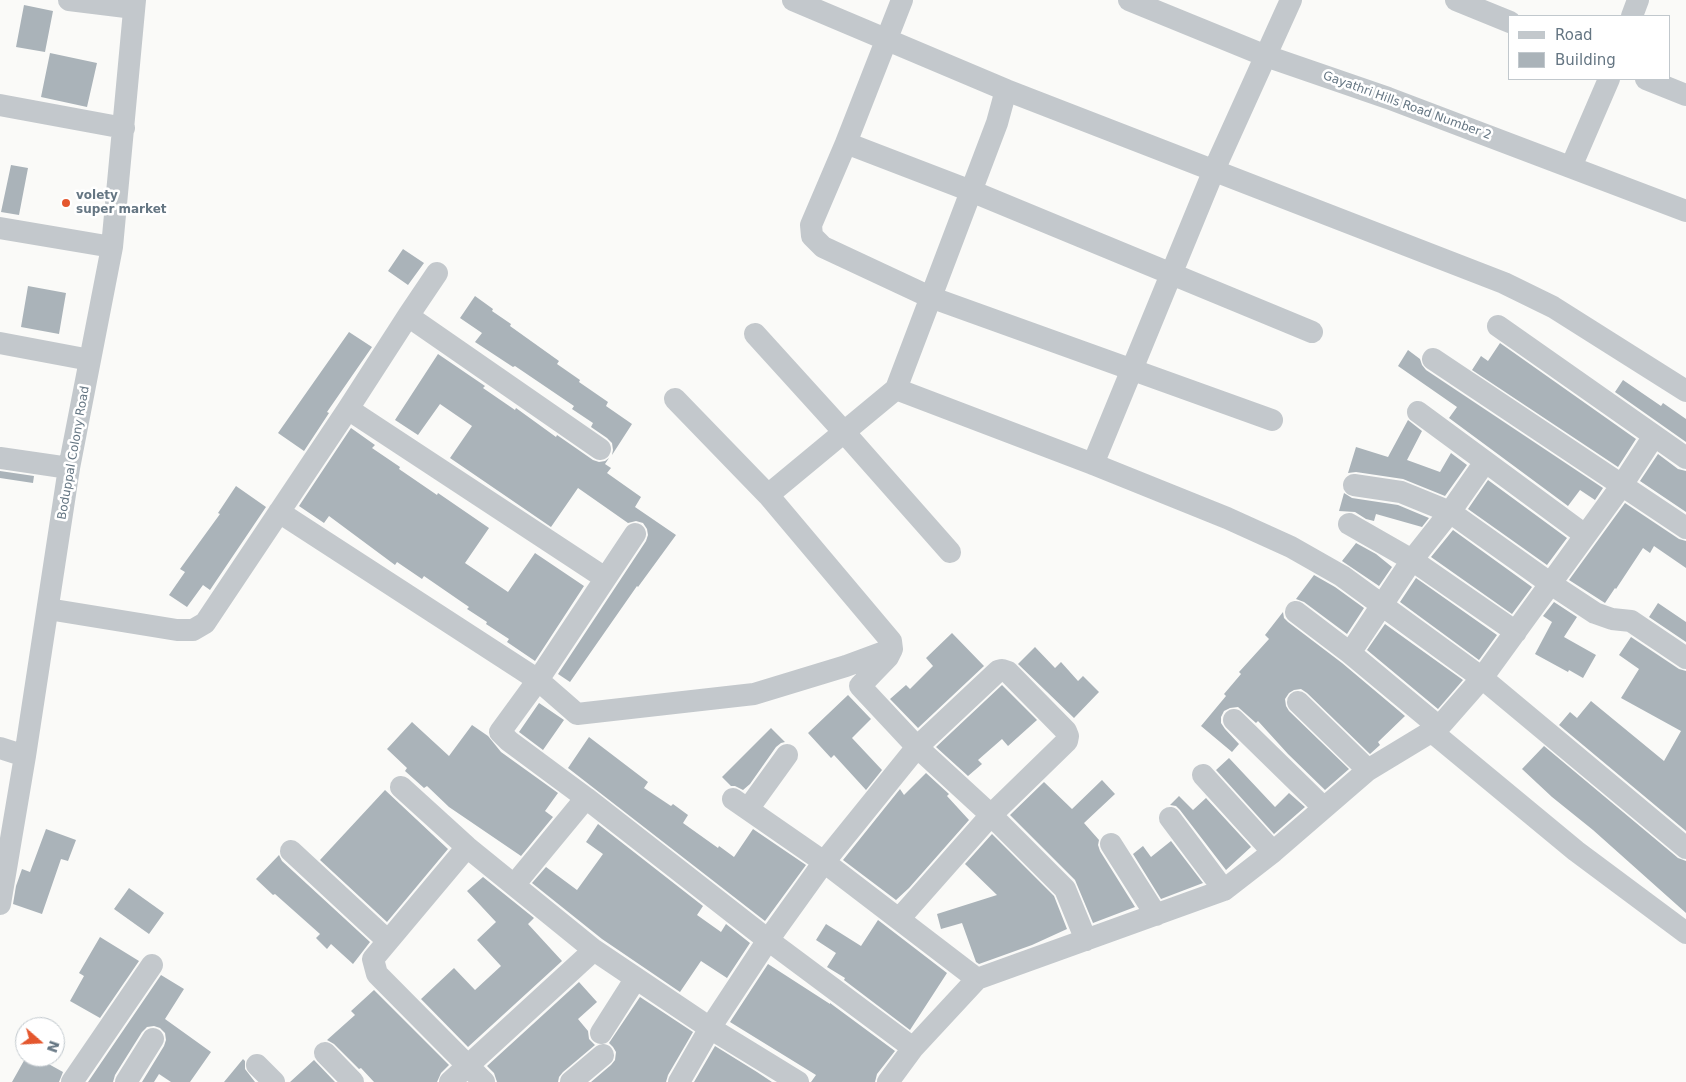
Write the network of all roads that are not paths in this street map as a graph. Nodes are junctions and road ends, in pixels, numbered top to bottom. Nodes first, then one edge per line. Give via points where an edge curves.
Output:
1 (69, 0) edge
2 (794, 0) edge
3 (902, 0) edge
4 (1129, 0) edge
5 (1290, 0) edge
6 (1456, 0) edge
7 (1638, 0) edge
8 (134, 4) edge
9 (1632, 15) edge
10 (1508, 21) edge
11 (886, 39) junction
12 (1266, 56) junction
13 (1609, 80) edge
14 (1648, 80) edge
15 (1006, 90) junction
16 (1686, 95) edge
17 (0, 106) edge
18 (124, 128) junction
19 (846, 144) junction
20 (1571, 167) junction
21 (1214, 170) junction
22 (971, 190) junction
23 (1686, 211) edge
24 (0, 228) edge
25 (112, 247) junction
26 (437, 273) dead end
27 (1170, 273) junction
28 (930, 297) junction
29 (408, 316) junction
30 (1498, 326) dead end
31 (1312, 332) dead end
32 (755, 334) dead end
33 (0, 343) edge
34 (1433, 359) dead end
35 (90, 360) junction
36 (1131, 369) junction
37 (896, 388) junction
38 (1686, 391) edge
39 (675, 399) dead end
40 (348, 409) junction
41 (1418, 412) dead end
42 (1272, 420) dead end
43 (844, 432) junction
44 (1654, 436) junction
45 (600, 449) dead end
46 (0, 458) edge
47 (1686, 458) edge
48 (1484, 462) junction
49 (1093, 464) junction
50 (69, 468) junction
51 (1354, 484) dead end
52 (1622, 485) junction
53 (768, 495) junction
54 (279, 512) junction
55 (1450, 512) junction
56 (1349, 524) dead end
57 (1686, 528) edge
58 (635, 534) dead end
59 (1585, 535) junction
60 (950, 552) dead end
61 (1412, 560) junction
62 (605, 578) junction
63 (1550, 584) junction
64 (1382, 606) junction
65 (48, 609) junction
66 (1296, 612) dead end
67 (1516, 632) junction
68 (892, 649) junction
69 (1350, 653) junction
70 (1686, 658) edge
71 (1482, 678) junction
72 (538, 680) junction
73 (1298, 702) dead end
74 (1234, 720) dead end
75 (1435, 729) junction
76 (917, 747) junction
77 (0, 748) edge
78 (25, 756) junction
79 (787, 756) dead end
80 (1368, 770) junction
81 (1203, 775) dead end
82 (402, 787) dead end
83 (586, 798) junction
84 (1323, 807) junction
85 (991, 815) junction
86 (1170, 818) dead end
87 (1111, 844) dead end
88 (467, 847) junction
89 (1686, 848) edge
90 (290, 851) dead end
91 (1273, 852) junction
92 (824, 862) junction
93 (3, 871) edge
94 (514, 885) junction
95 (1224, 890) junction
96 (0, 904) edge
97 (1156, 914) junction
98 (898, 919) junction
99 (1686, 933) edge
100 (388, 940) junction
101 (768, 940) junction
102 (1086, 940) junction
103 (594, 950) junction
104 (152, 964) dead end
105 (636, 978) junction
106 (976, 979) junction
107 (710, 1028) junction
108 (153, 1039) dead end
109 (913, 1048) junction
110 (325, 1053) dead end
111 (257, 1065) dead end
112 (469, 1065) junction
113 (72, 1082) edge
114 (126, 1082) edge
115 (274, 1082) edge
116 (353, 1082) edge
117 (450, 1082) edge
118 (484, 1082) edge
119 (571, 1082) edge
120 (679, 1082) edge
121 (798, 1082) edge
122 (888, 1082) edge

1 - 8 street
2 - 11 street
3 - 11 street
4 - 12 street, Gayathri Hills Road Number 2
5 - 12 street
6 - 10 street
7 - 9 street
8 - 18 street, Boduppal Colony Road
11 - 15 street
11 - 19 street
12 - 20 street, Gayathri Hills Road Number 2
12 - 21 street
13 - 20 street
14 - 16 street
15 - 21 street
15 - 22 street
17 - 18 street
18 - 25 street, Boduppal Colony Road
19 - 22 street
19 - 28 street via 811,225 812,236 823,247
20 - 23 street, Gayathri Hills Road Number 2
21 - 27 street
21 - 38 street via 1504,283 1553,308
22 - 27 street
22 - 28 street
24 - 25 street
25 - 35 street, Boduppal Colony Road
26 - 29 street
27 - 31 street
27 - 36 street
28 - 36 street
28 - 37 street
29 - 40 street
29 - 45 street
30 - 44 street
32 - 43 street
33 - 35 street
34 - 52 street
35 - 50 street, Boduppal Colony Road
36 - 42 street
36 - 49 street
37 - 43 street
37 - 49 street
39 - 53 street
40 - 54 street
40 - 62 street
41 - 48 street
43 - 53 street
43 - 60 street
44 - 47 street
44 - 52 street
46 - 50 street
48 - 55 street
48 - 59 street
49 - 64 street via 1291,547 1342,576
50 - 65 street, Boduppal Colony Road
51 - 55 street via 1402,492
52 - 57 street
52 - 59 street
53 - 68 street via 891,641
54 - 65 street via 215,610 205,623 193,630
54 - 72 street
55 - 61 street
55 - 63 street
56 - 61 street
58 - 62 street
59 - 63 street
61 - 64 street
61 - 67 street
62 - 72 street
63 - 67 street
63 - 70 street via 1595,614 1631,622
64 - 69 street
64 - 71 street
65 - 78 street, Boduppal Colony Road
66 - 69 street
67 - 71 street
68 - 72 street via 754,694 576,714
68 - 76 street via 860,686
69 - 75 street
71 - 75 street
71 - 89 street
72 - 83 street via 500,732
73 - 80 street
74 - 84 street
75 - 80 street
75 - 99 street via 1576,852
76 - 85 street
76 - 85 street via 998,671 1008,672 1068,736
76 - 92 street
77 - 78 street
78 - 93 street, Boduppal Colony Road
79 - 92 street via 741,804
80 - 84 street
81 - 91 street
82 - 88 street
83 - 94 street
83 - 101 street
84 - 91 street
85 - 98 street
85 - 102 street via 1065,889
86 - 95 street
87 - 97 street
88 - 94 street
88 - 100 street
90 - 100 street
91 - 95 street
92 - 98 street
92 - 101 street
93 - 96 street, Boduppal Colony Road
94 - 103 street
95 - 97 street
97 - 102 street
98 - 106 street
100 - 112 street via 373,959 377,974
101 - 107 street
101 - 109 street
102 - 106 street
103 - 105 street
103 - 112 street
104 - 113 street
105 - 107 street
105 - 119 street via 602,1044
106 - 109 street
107 - 120 street
107 - 121 street
108 - 114 street
109 - 122 street
110 - 116 street
111 - 115 street
112 - 117 street
112 - 118 street

